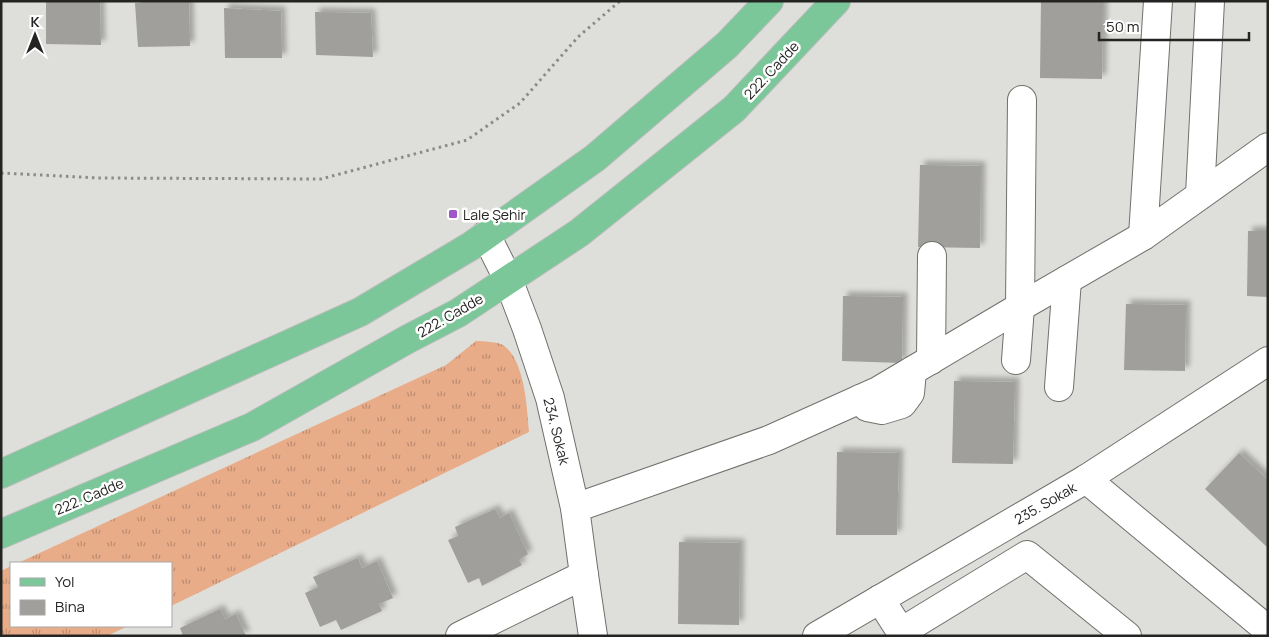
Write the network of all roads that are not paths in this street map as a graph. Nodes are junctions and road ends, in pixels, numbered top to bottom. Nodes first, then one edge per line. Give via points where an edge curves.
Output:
1 (770, 1) edge
2 (836, 1) edge
3 (1158, 1) edge
4 (1210, 1) edge
5 (1022, 100) dead end
6 (1266, 150) edge
7 (1200, 195) junction
8 (486, 235) junction
9 (1143, 236) junction
10 (932, 256) dead end
11 (508, 279) junction
12 (1067, 280) junction
13 (1020, 307) junction
14 (1016, 360) dead end
15 (1268, 361) edge
16 (921, 366) junction
17 (1059, 387) dead end
18 (1, 474) edge
19 (1086, 479) junction
20 (575, 508) junction
21 (1, 534) edge
22 (584, 575) junction
23 (880, 599) junction
24 (1268, 630) edge
25 (898, 634) edge
26 (460, 636) edge
27 (593, 636) edge
28 (818, 636) edge
29 (1127, 636) edge

1 - 8 main road via 727,44 595,158
2 - 11 main road, 222. Cadde via 734,109 578,233
3 - 9 street
4 - 7 street
5 - 13 street
6 - 7 street
7 - 9 street
8 - 11 street, 234. Sokak
8 - 18 main road via 360,312
9 - 12 street
10 - 16 street
11 - 20 street, 234. Sokak via 550,398
11 - 21 main road, 222. Cadde via 458,313 252,427
12 - 13 street
12 - 17 street
13 - 14 street
13 - 16 street
15 - 19 street, 235. Sokak
16 - 20 street via 878,391 769,440
19 - 23 street, 235. Sokak
19 - 24 street
20 - 22 street, 234. Sokak
22 - 26 street
22 - 27 street, 234. Sokak
23 - 25 street
23 - 28 street, 235. Sokak
25 - 29 street via 1028,555

